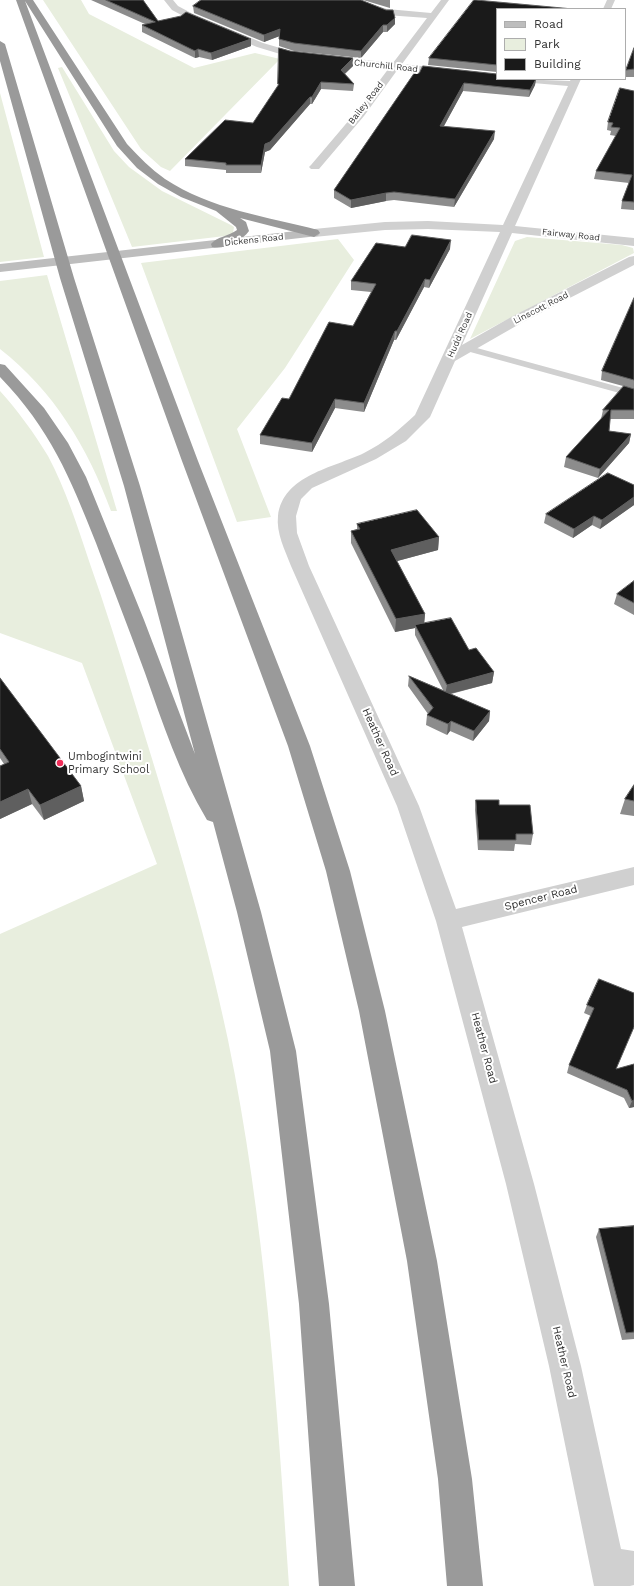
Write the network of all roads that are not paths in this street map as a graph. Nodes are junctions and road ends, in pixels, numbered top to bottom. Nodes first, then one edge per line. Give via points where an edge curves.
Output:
1 (20, 0) edge
2 (29, 0) edge
3 (168, 0) edge
4 (349, 0) edge
5 (445, 0) edge
6 (433, 16) junction
7 (0, 44) edge
8 (394, 67) junction
9 (496, 77) edge
10 (539, 80) edge
11 (575, 82) edge
12 (315, 167) dead end
13 (214, 206) junction
14 (508, 228) junction
15 (314, 233) junction
16 (634, 242) edge
17 (217, 244) junction
18 (634, 260) edge
19 (0, 268) edge
20 (466, 348) junction
21 (449, 358) junction
22 (0, 368) edge
23 (634, 394) edge
24 (288, 533) joint
25 (227, 834) junction
26 (634, 876) edge
27 (448, 921) junction
28 (618, 1573) edge
29 (337, 1586) edge
30 (465, 1586) edge

1 - 30 highway via 190,461 299,746 338,871 372,1011 422,1261 455,1479
2 - 13 highway via 131,156 148,172 172,188
3 - 8 street, Churchill Road via 175,8 190,16 275,50 314,58
4 - 6 street via 386,12
5 - 6 street, Bailey Road
6 - 8 street, Bailey Road
7 - 25 highway via 67,278 132,486
8 - 9 street, Churchill Road
8 - 12 street, Bailey Road via 360,114
10 - 11 street
11 - 14 street, Hudd Road
13 - 15 highway
13 - 17 highway via 242,225 243,231 235,238
14 - 15 street, Dickens Road via 402,225
14 - 16 street, Fairway Road
14 - 21 street, Hudd Road
15 - 17 street, Dickens Road
17 - 19 street, Dickens Road
18 - 20 street, Linscott Road
20 - 21 street, Linscott Road
20 - 23 lane
21 - 24 street, Hudd Road via 422,417 400,438 370,456 306,484 293,497 287,516
22 - 25 highway via 36,408 72,465 130,606 184,754 200,791
24 - 27 street, Heather Road via 300,566 318,601 402,792
25 - 29 highway via 283,1051 314,1304
26 - 27 street, Spencer Road
27 - 28 street, Heather Road via 524,1199

